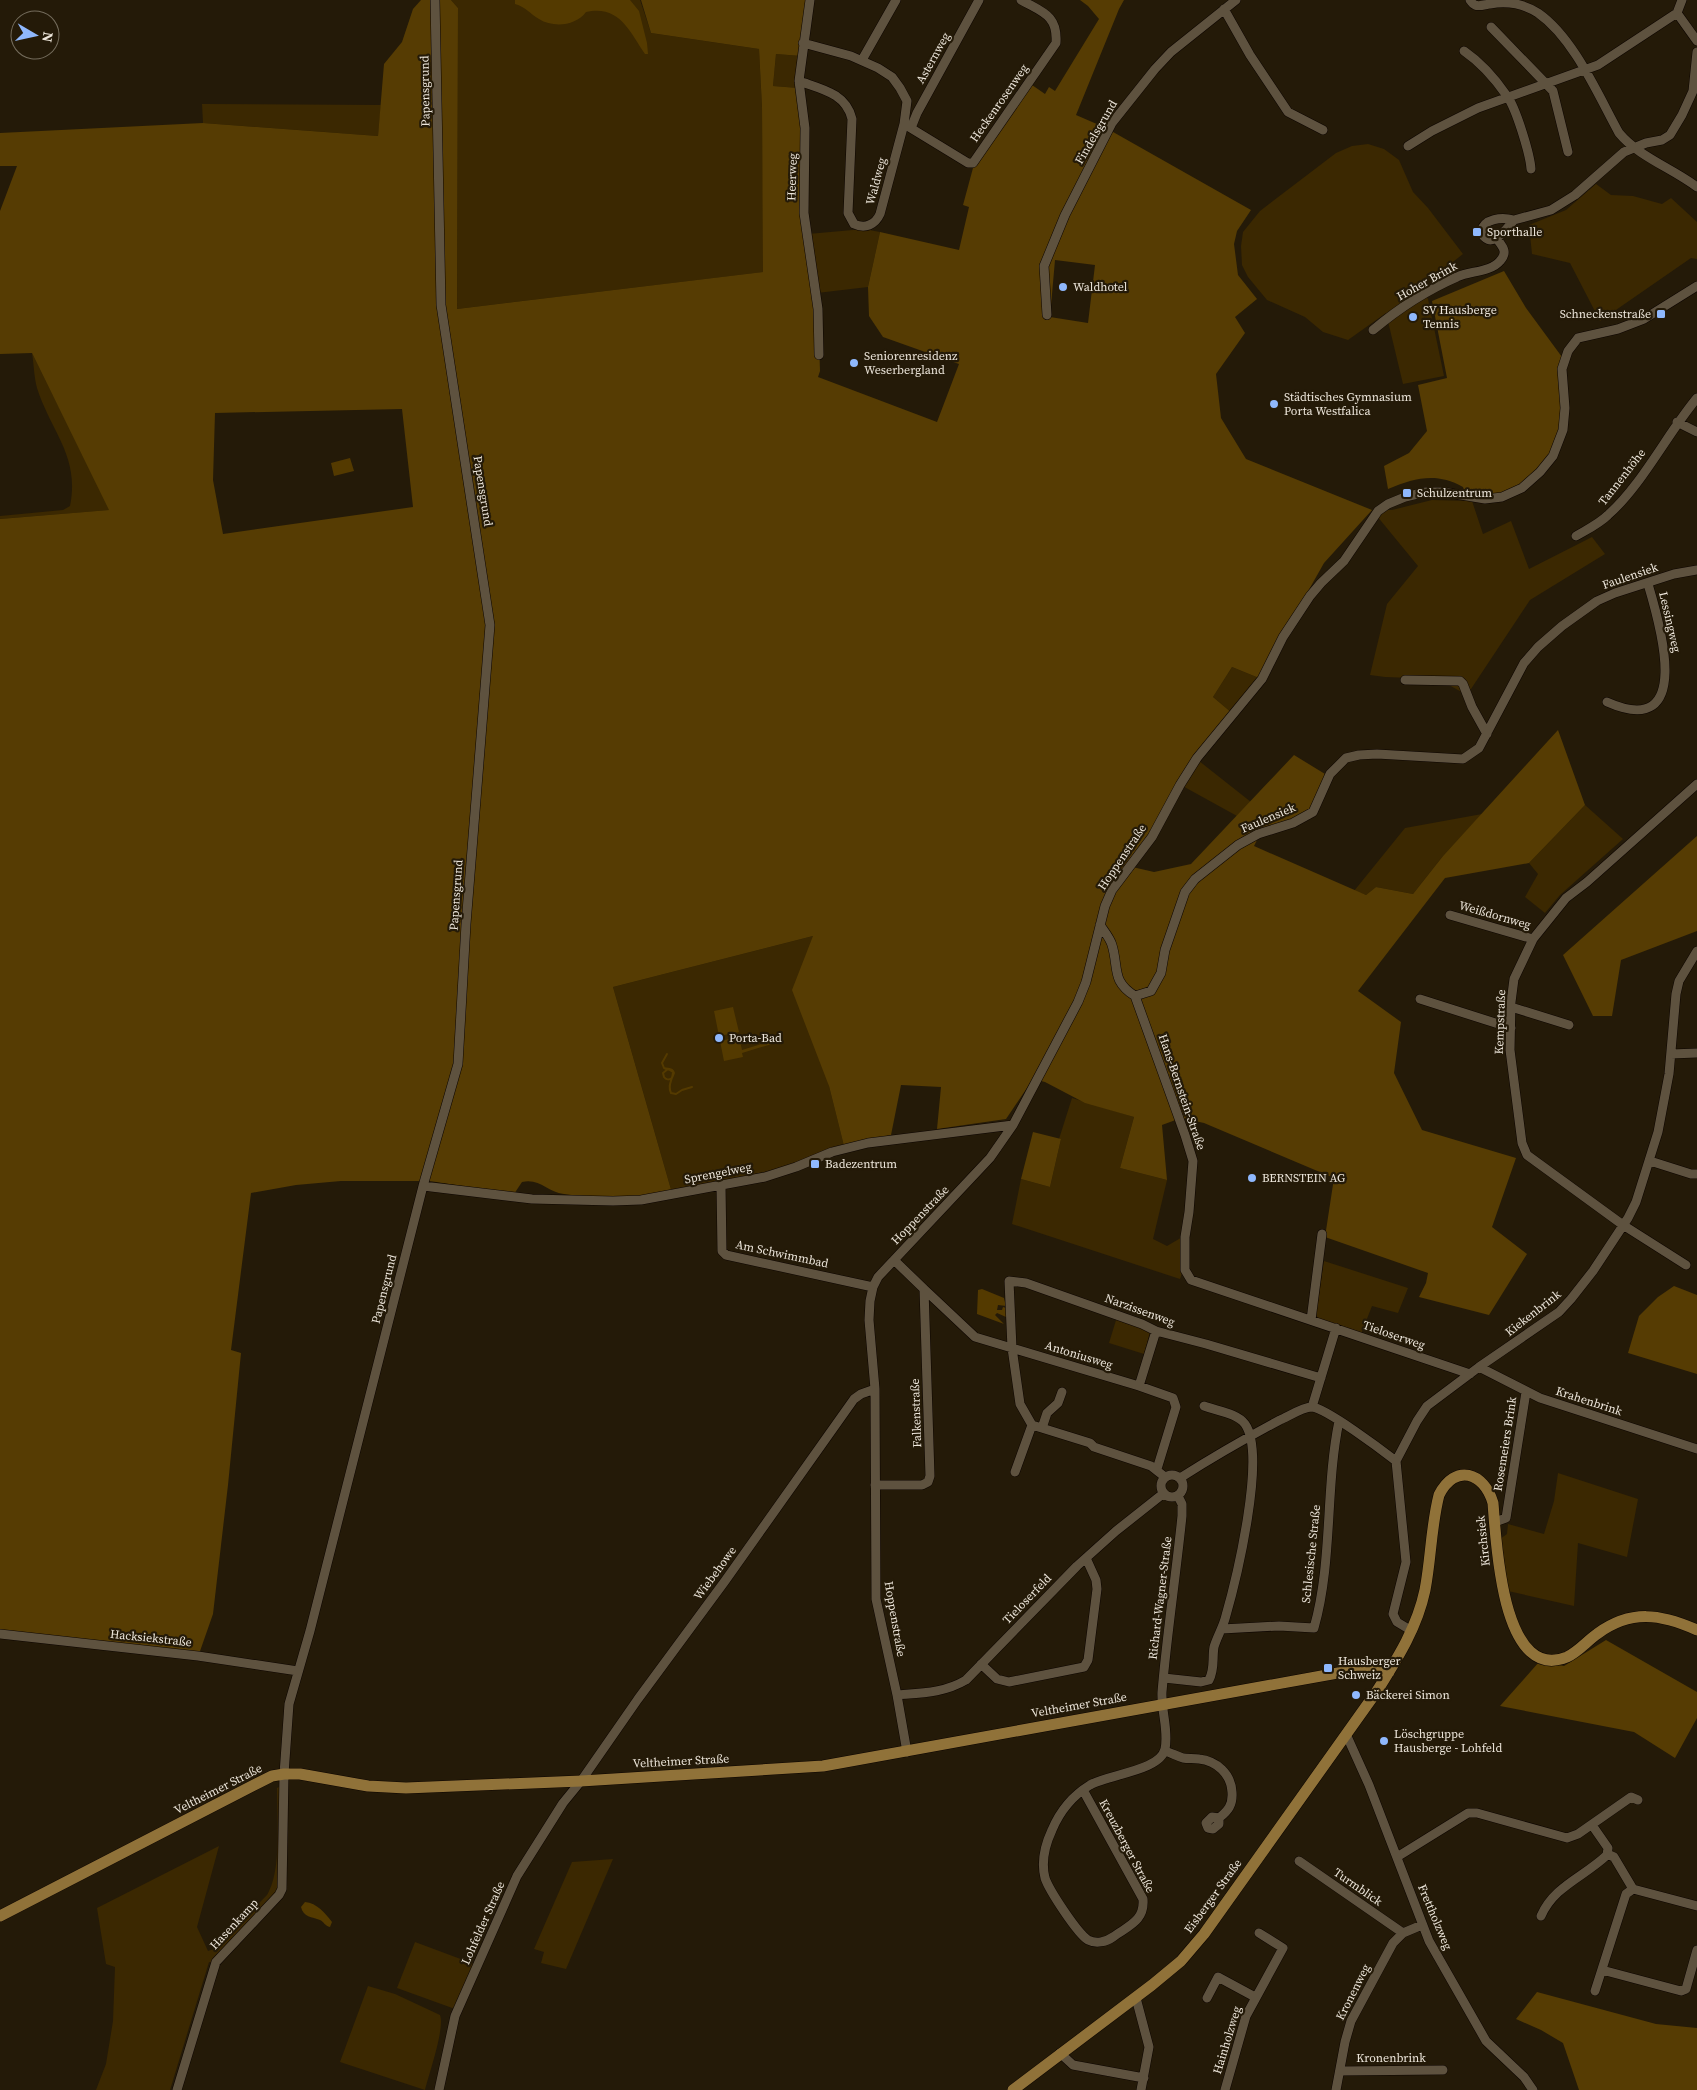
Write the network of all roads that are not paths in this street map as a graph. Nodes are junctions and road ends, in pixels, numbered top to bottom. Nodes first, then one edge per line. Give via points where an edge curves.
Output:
1 (436, 0) edge
2 (810, 0) edge
3 (896, 0) edge
4 (979, 0) edge
5 (1021, 0) edge
6 (1236, 0) edge
7 (1470, 0) edge
8 (1682, 0) edge
9 (1224, 9) junction
10 (1677, 13) junction
11 (1491, 27) dead end
12 (1697, 41) edge
13 (803, 43) junction
14 (1464, 51) dead end
15 (1697, 52) edge
16 (862, 60) junction
17 (1584, 71) junction
18 (799, 81) junction
19 (1547, 84) junction
20 (1508, 97) junction
21 (907, 101) junction
22 (920, 108) junction
23 (908, 126) junction
24 (1322, 130) dead end
25 (1408, 146) dead end
26 (1635, 148) junction
27 (1568, 152) dead end
28 (1530, 169) dead end
29 (1697, 188) edge
30 (1514, 220) junction
31 (1497, 238) junction
32 (1697, 286) edge
33 (1047, 315) dead end
34 (1373, 330) dead end
35 (819, 355) dead end
36 (1697, 398) edge
37 (1677, 422) junction
38 (1697, 432) edge
39 (1576, 536) dead end
40 (1697, 570) edge
41 (1648, 584) junction
42 (1405, 680) dead end
43 (1607, 702) dead end
44 (1487, 734) junction
45 (1697, 784) edge
46 (1450, 915) dead end
47 (1100, 924) junction
48 (1533, 939) junction
49 (1697, 951) edge
50 (1135, 996) junction
51 (1420, 999) dead end
52 (1512, 1007) junction
53 (1569, 1025) dead end
54 (1511, 1028) junction
55 (1697, 1053) edge
56 (1671, 1054) junction
57 (1013, 1125) junction
58 (1650, 1161) junction
59 (1697, 1174) edge
60 (423, 1186) junction
61 (721, 1186) junction
62 (1623, 1225) junction
63 (1322, 1234) dead end
64 (894, 1260) junction
65 (1686, 1265) dead end
66 (1190, 1280) joint
67 (873, 1287) junction
68 (924, 1289) junction
69 (1311, 1320) junction
70 (1336, 1328) junction
71 (1156, 1332) junction
72 (1012, 1348) junction
73 (1478, 1367) junction
74 (1470, 1374) junction
75 (1321, 1378) junction
76 (1139, 1386) junction
77 (875, 1389) junction
78 (1062, 1392) dead end
79 (1526, 1392) junction
80 (1204, 1406) dead end
81 (1312, 1407) junction
82 (1339, 1421) junction
83 (1032, 1425) junction
84 (1042, 1428) junction
85 (1251, 1436) junction
86 (1697, 1449) edge
87 (1396, 1461) junction
88 (1157, 1469) junction
89 (1016, 1472) dead end
90 (1165, 1477) junction
91 (1180, 1478) junction
92 (875, 1485) junction
93 (1164, 1493) junction
94 (1178, 1496) junction
95 (1495, 1522) junction
96 (1086, 1558) junction
97 (1222, 1629) junction
98 (1697, 1630) edge
99 (1412, 1631) junction
100 (0, 1634) edge
101 (981, 1664) junction
102 (298, 1671) junction
103 (1389, 1672) junction
104 (1164, 1678) junction
105 (897, 1695) junction
106 (1162, 1705) junction
107 (1346, 1734) junction
108 (1165, 1751) junction
109 (906, 1752) junction
110 (284, 1774) junction
111 (581, 1781) junction
112 (1083, 1790) junction
113 (1638, 1800) dead end
114 (1219, 1818) dead end
115 (1592, 1825) junction
116 (1607, 1854) junction
117 (1397, 1857) junction
118 (1299, 1861) dead end
119 (1632, 1888) junction
120 (1697, 1906) edge
121 (0, 1916) edge
122 (1541, 1916) dead end
123 (1422, 1924) junction
124 (1259, 1933) dead end
125 (1403, 1933) junction
126 (1697, 1950) edge
127 (1602, 1970) junction
128 (1595, 1991) dead end
129 (1255, 1997) junction
130 (1136, 1998) junction
131 (1207, 1998) dead end
132 (1060, 2054) junction
133 (1443, 2070) dead end
134 (1340, 2071) junction
135 (1144, 2078) junction
136 (177, 2090) edge
137 (439, 2090) edge
138 (1013, 2090) edge
139 (1141, 2090) edge
140 (1225, 2090) edge
141 (1336, 2090) edge
142 (1533, 2090) edge

1 - 60 street, Papensgrund via 441,305 490,625 467,906 458,1064
2 - 13 street, Heerweg
3 - 16 street
4 - 22 street, Asternweg
5 - 23 street, Heckenrosenweg via 1043,11 1054,22 1056,43 972,163
6 - 9 street, Findelsgrund
7 - 17 street via 1475,5 1503,3 1530,8 1555,27
8 - 10 street
9 - 24 street via 1288,112
9 - 33 street, Findelsgrund via 1165,58 1112,123 1065,214 1044,266
10 - 12 street
10 - 17 street
11 - 19 street
13 - 16 street
13 - 18 street, Heerweg
14 - 20 street
15 - 26 street via 1693,91 1670,135
16 - 21 street via 892,77
17 - 19 street
17 - 26 street via 1619,132
18 - 23 street, Waldweg via 836,95 850,112 848,213 850,220 859,226 870,226 878,220
18 - 35 street, Heerweg via 805,128 804,213 818,309
19 - 20 street
19 - 27 street via 1553,91
20 - 25 street via 1454,119
20 - 28 street via 1530,158
21 - 22 street
21 - 23 street, Waldweg
22 - 23 street, Asternweg
26 - 29 street
26 - 30 street via 1624,152 1575,195 1551,210
30 - 31 street
30 - 31 street via 1498,219 1484,224 1483,236 1492,240
31 - 34 street, Hoher Brink via 1505,248 1500,261 1493,267 1456,277 1392,314
32 - 47 street, Hoppenstraße via 1644,319 1578,338 1568,351 1562,369 1563,430 1553,456 1522,488 1485,499 1426,492 1405,497 1378,511 1344,562 1306,602 1283,637 1262,679 1197,758 1152,837 1112,890
36 - 37 street, Tannenhöhe
37 - 38 street
37 - 39 street, Tannenhöhe via 1624,498 1607,516
40 - 41 street, Faulensiek
41 - 43 street, Lessingweg via 1664,644 1666,677 1662,691 1649,707 1622,708
41 - 44 street, Faulensiek via 1597,601 1538,647 1524,663
42 - 44 street via 1460,681
44 - 50 street, Faulensiek via 1479,748 1463,759 1377,754 1346,758 1330,774 1313,812 1238,845 1195,879 1185,892 1161,973 1151,991
45 - 48 street, Kempstraße via 1566,898
46 - 48 street, Weißdornweg
47 - 50 street, Hans-Bernstein-Straße via 1112,943 1117,976 1124,990
47 - 57 street, Hoppenstraße via 1078,1002
48 - 52 street, Kempstraße via 1514,979
49 - 56 street, Kiekenbrink via 1679,981
50 - 66 street, Hans-Bernstein-Straße via 1193,1161 1184,1270
51 - 54 street
52 - 53 street
52 - 54 street, Kempstraße
54 - 62 street, Kempstraße via 1510,1050 1522,1143 1527,1155
55 - 56 street
56 - 58 street, Kiekenbrink
57 - 61 street, Sprengelweg via 849,1147 783,1172
57 - 64 street, Hoppenstraße via 978,1173
58 - 59 street
58 - 62 street, Kiekenbrink via 1636,1202
60 - 61 street, Sprengelweg via 532,1199 613,1201 642,1200
60 - 102 street, Papensgrund
61 - 67 street, Am Schwimmbad via 722,1251 726,1255
62 - 65 street, Kempstraße
62 - 73 street, Kiekenbrink via 1593,1271 1559,1312
63 - 69 street
64 - 67 street, Hoppenstraße
64 - 68 street
66 - 69 street, Tieloserweg
67 - 77 street, Hoppenstraße via 869,1320
68 - 72 street, Antoniusweg via 975,1337
68 - 92 street, Falkenstraße via 930,1476 922,1485
69 - 70 street, Tieloserweg
70 - 74 street, Tieloserweg
70 - 75 street
71 - 72 street, Narzissenweg via 1132,1320 1026,1283 1009,1281
71 - 75 street, Narzissenweg
71 - 76 street
72 - 76 street, Antoniusweg
72 - 83 street via 1020,1404
73 - 74 street, Kiekenbrink
73 - 79 street, Krahenbrink
74 - 87 street, Kiekenbrink via 1427,1406
75 - 81 street
76 - 88 street, Antoniusweg via 1175,1401
77 - 92 street, Hoppenstraße
77 - 111 street, Wiebehowe via 854,1399
78 - 84 street via 1058,1403 1047,1413
79 - 86 street, Krahenbrink
79 - 95 street, Rosemeiers Brink via 1506,1518
80 - 85 street via 1238,1417
81 - 82 street
81 - 85 street
82 - 87 street
82 - 97 street, Schlesische Straße via 1333,1455 1324,1574 1314,1628
83 - 84 street
83 - 89 street
84 - 88 street
85 - 91 street
85 - 97 street via 1248,1514
87 - 99 street via 1406,1562 1393,1614 1397,1622
88 - 90 street
90 - 91 street via 1173,1475
90 - 93 street via 1161,1487
91 - 94 street via 1183,1486
92 - 105 street, Hoppenstraße via 876,1599
93 - 94 street via 1170,1497
93 - 96 street, Tieloserfeld
94 - 104 street, Richard-Wagner-Straße via 1182,1516
95 - 98 main road, Kirchsiek via 1498,1562 1510,1619 1526,1646 1538,1656 1565,1658 1606,1628 1630,1618 1661,1618
95 - 99 main road, Kirchsiek via 1490,1494 1480,1480 1462,1475 1447,1483 1436,1505 1424,1592
96 - 101 street, Tieloserfeld
96 - 101 street via 1097,1589 1088,1660 1084,1667 1009,1682 997,1679
97 - 104 street via 1214,1650 1210,1680
99 - 103 main road, Kirchsiek
100 - 102 street, Hacksiekstraße via 198,1656
101 - 105 street, Tieloserfeld via 954,1687
102 - 110 street, Papensgrund via 289,1704
103 - 106 main road, Veltheimer Straße via 1374,1667 1360,1669
103 - 107 main road, Eisberger Straße
104 - 106 street, Richard-Wagner-Straße
105 - 109 street, Hoppenstraße
106 - 108 street
106 - 109 main road, Veltheimer Straße
107 - 117 street, Frettholzweg
107 - 130 main road, Eisberger Straße via 1204,1934 1181,1961
108 - 112 street, Kreuzberger Straße via 1154,1763 1112,1776
108 - 114 street via 1186,1759 1207,1760 1227,1775 1233,1796 1229,1810
109 - 111 main road, Veltheimer Straße via 823,1766
110 - 111 main road, Veltheimer Straße via 406,1788
110 - 121 main road, Veltheimer Straße via 272,1776
110 - 136 street, Hasenkamp via 282,1889 216,1962
111 - 137 street, Lohfelder Straße via 563,1803 517,1876 456,2016
112 - 112 street, Kreuzberger Straße via 1071,1799 1058,1818 1046,1848 1045,1878 1081,1934 1088,1940 1100,1942 1137,1920 1144,1908 1143,1899
113 - 115 street via 1631,1797
115 - 116 street via 1606,1844
115 - 117 street via 1567,1838 1468,1813
116 - 119 street via 1614,1857
116 - 122 street via 1558,1891
117 - 123 street, Frettholzweg
118 - 125 street, Turmblick
119 - 120 street
119 - 127 street via 1626,1894
123 - 125 street, Kronenweg
123 - 142 street, Frettholzweg via 1486,2041 1524,2077
124 - 129 street, Hainholzweg via 1283,1948
125 - 134 street, Kronenweg via 1393,1943 1351,2021
126 - 127 street via 1686,1989 1681,1991
127 - 128 street
129 - 131 street, Hainholzweg via 1218,1977
129 - 140 street, Hainholzweg via 1246,2016
130 - 132 main road, Eisberger Straße
130 - 135 street via 1149,2047
132 - 135 street via 1073,2065
132 - 138 main road, Eisberger Straße
133 - 134 street, Kronenbrink
134 - 141 street, Kronenweg
135 - 139 street

